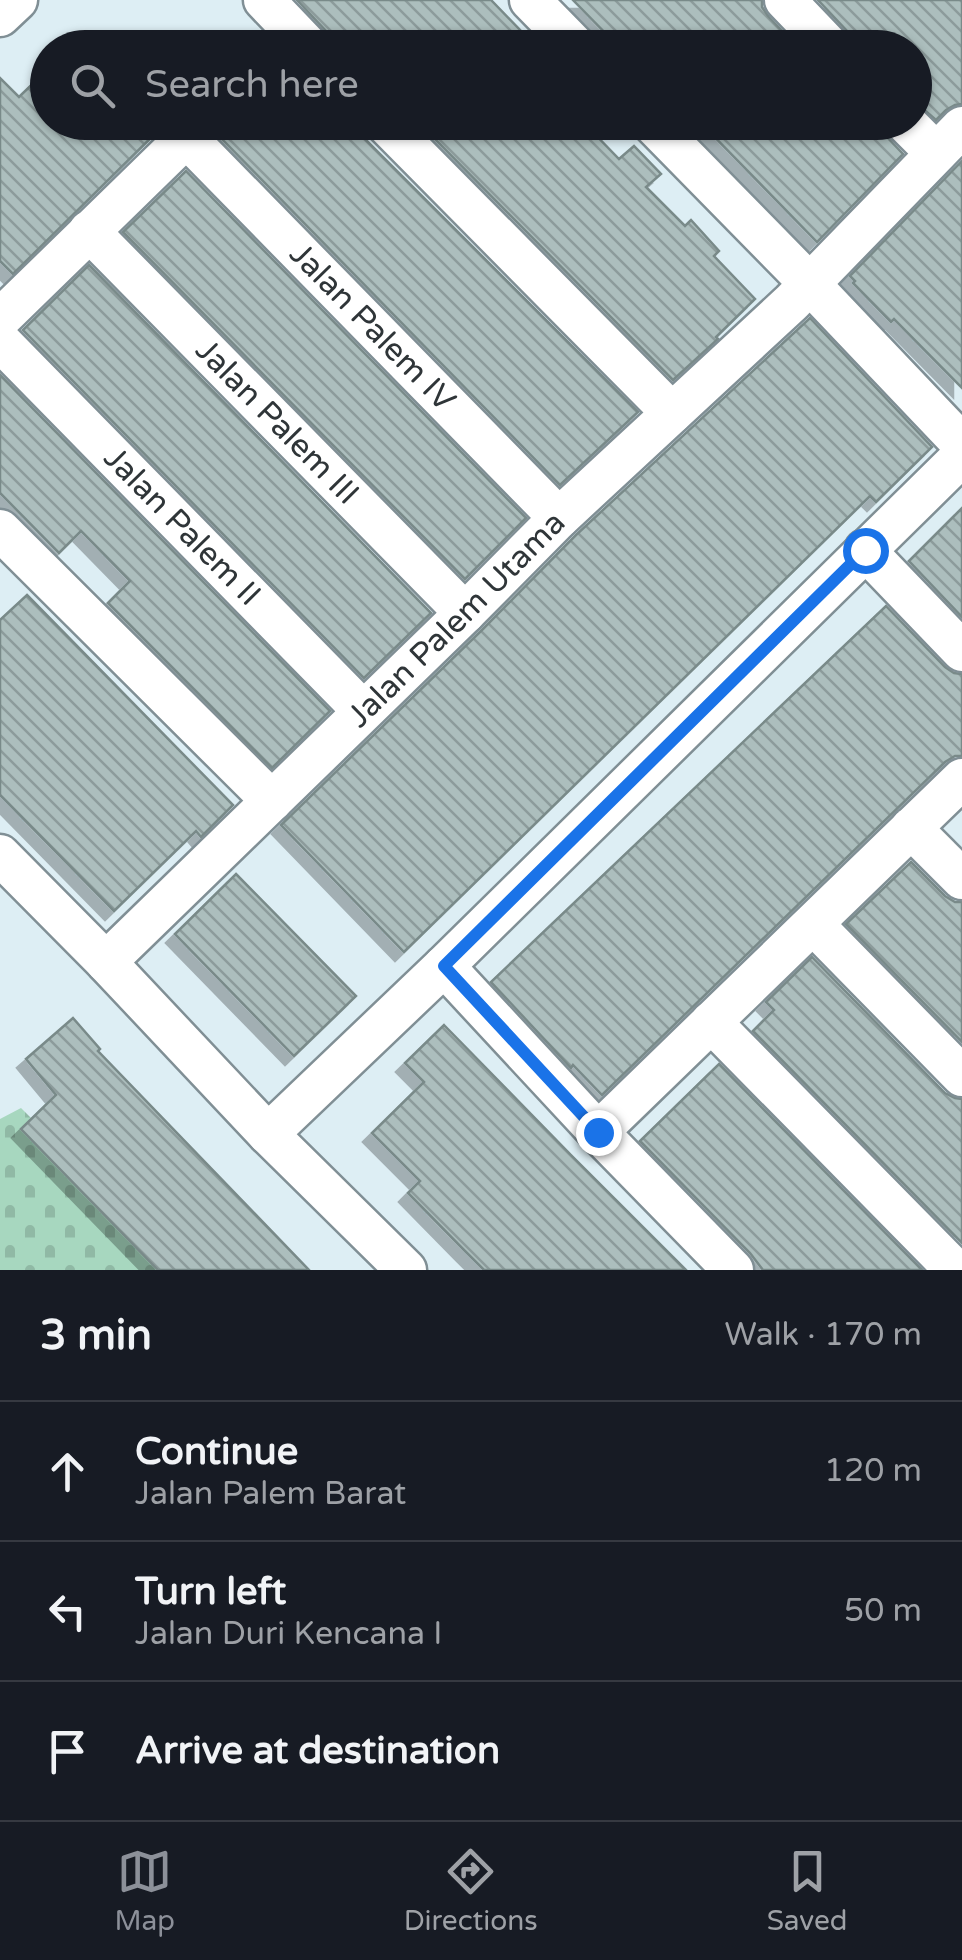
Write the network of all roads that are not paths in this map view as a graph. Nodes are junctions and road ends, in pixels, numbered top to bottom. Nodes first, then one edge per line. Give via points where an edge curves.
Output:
1 (16, 0) edge
2 (264, 0) edge
3 (530, 0) edge
4 (785, 0) edge
5 (0, 16) edge
6 (286, 30) edge
7 (559, 30) edge
8 (814, 30) edge
9 (184, 140) edge
10 (204, 140) edge
11 (402, 140) edge
12 (669, 140) edge
13 (949, 140) edge
14 (89, 230) junction
15 (809, 282) junction
16 (0, 319) edge
17 (0, 341) edge
18 (672, 413) junction
19 (962, 444) edge
20 (962, 456) edge
21 (559, 518) junction
22 (0, 530) edge
23 (865, 550) junction
24 (465, 614) junction
25 (962, 651) edge
26 (363, 712) junction
27 (962, 779) edge
28 (272, 802) junction
29 (912, 828) junction
30 (0, 856) edge
31 (962, 879) edge
32 (812, 924) junction
33 (106, 962) junction
34 (444, 966) junction
35 (712, 1022) junction
36 (962, 1076) edge
37 (598, 1132) junction
38 (268, 1134) junction
39 (406, 1270) edge
40 (732, 1270) edge
41 (956, 1270) edge

1 - 5 street
2 - 6 street
3 - 7 street
4 - 8 street
9 - 14 street
10 - 21 street, Jalan Palem IV
11 - 18 street
12 - 15 street
13 - 15 street, Jalan Palem Utama
14 - 16 street
14 - 24 street, Jalan Palem III
15 - 18 street, Jalan Palem Utama
15 - 19 street
17 - 26 street, Jalan Palem II
18 - 21 street, Jalan Palem Utama
20 - 23 street
21 - 24 street, Jalan Palem Utama
22 - 28 street
23 - 25 street
23 - 34 street
24 - 26 street, Jalan Palem Utama
26 - 28 street, Jalan Palem Utama
27 - 29 street
28 - 33 street, Jalan Palem Utama
29 - 31 street
29 - 32 street
30 - 33 street
32 - 35 street
32 - 36 street
33 - 38 street
34 - 37 street
34 - 38 street
35 - 37 street
35 - 41 street
37 - 40 street
38 - 39 street

